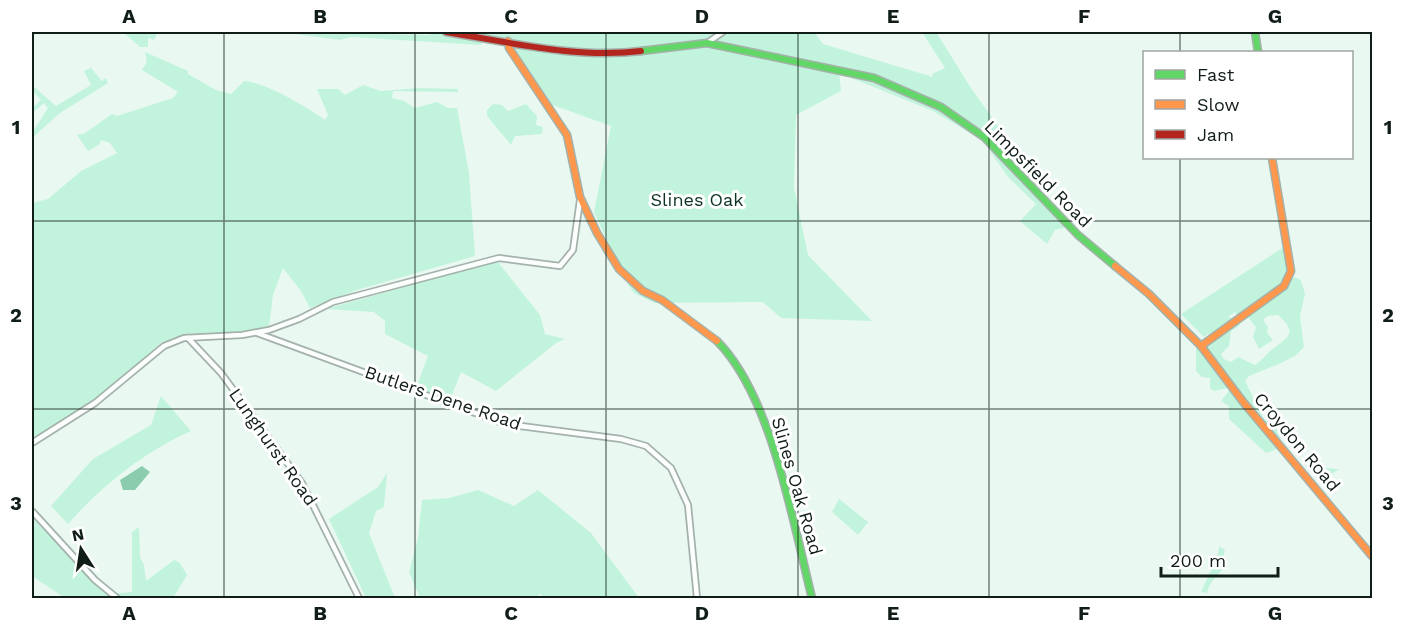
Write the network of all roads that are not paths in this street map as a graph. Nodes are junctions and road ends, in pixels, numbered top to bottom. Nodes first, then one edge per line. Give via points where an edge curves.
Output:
1 (446, 32) edge
2 (723, 32) edge
3 (1255, 32) edge
4 (508, 41) junction
5 (708, 43) junction
6 (1258, 51) edge
7 (1272, 159) edge
8 (582, 208) junction
9 (256, 332) junction
10 (188, 338) junction
11 (1201, 346) junction
12 (32, 443) edge
13 (32, 511) edge
14 (1372, 556) edge
15 (117, 598) edge
16 (359, 598) edge
17 (697, 598) edge
18 (812, 598) edge

1 - 4 main road
2 - 5 street
3 - 6 main road
4 - 5 main road, Limpsfield Road via 616,54
4 - 8 main road, Slines Oak Road via 567,135
5 - 11 main road, Limpsfield Road via 874,78 962,120 1004,157 1078,235 1149,294
7 - 11 main road via 1290,280
8 - 9 street via 573,250 560,266 499,258 333,302 299,319
8 - 18 main road, Slines Oak Road via 629,280 715,339 740,371 780,468
9 - 10 street
9 - 17 street, Butlers Dene Road via 505,424 621,439 646,446 671,468 688,506
10 - 12 street via 164,346 95,403
10 - 16 street, Lunghurst Road via 221,373 302,483
11 - 14 main road, Croydon Road via 1244,404
13 - 15 street via 94,580

